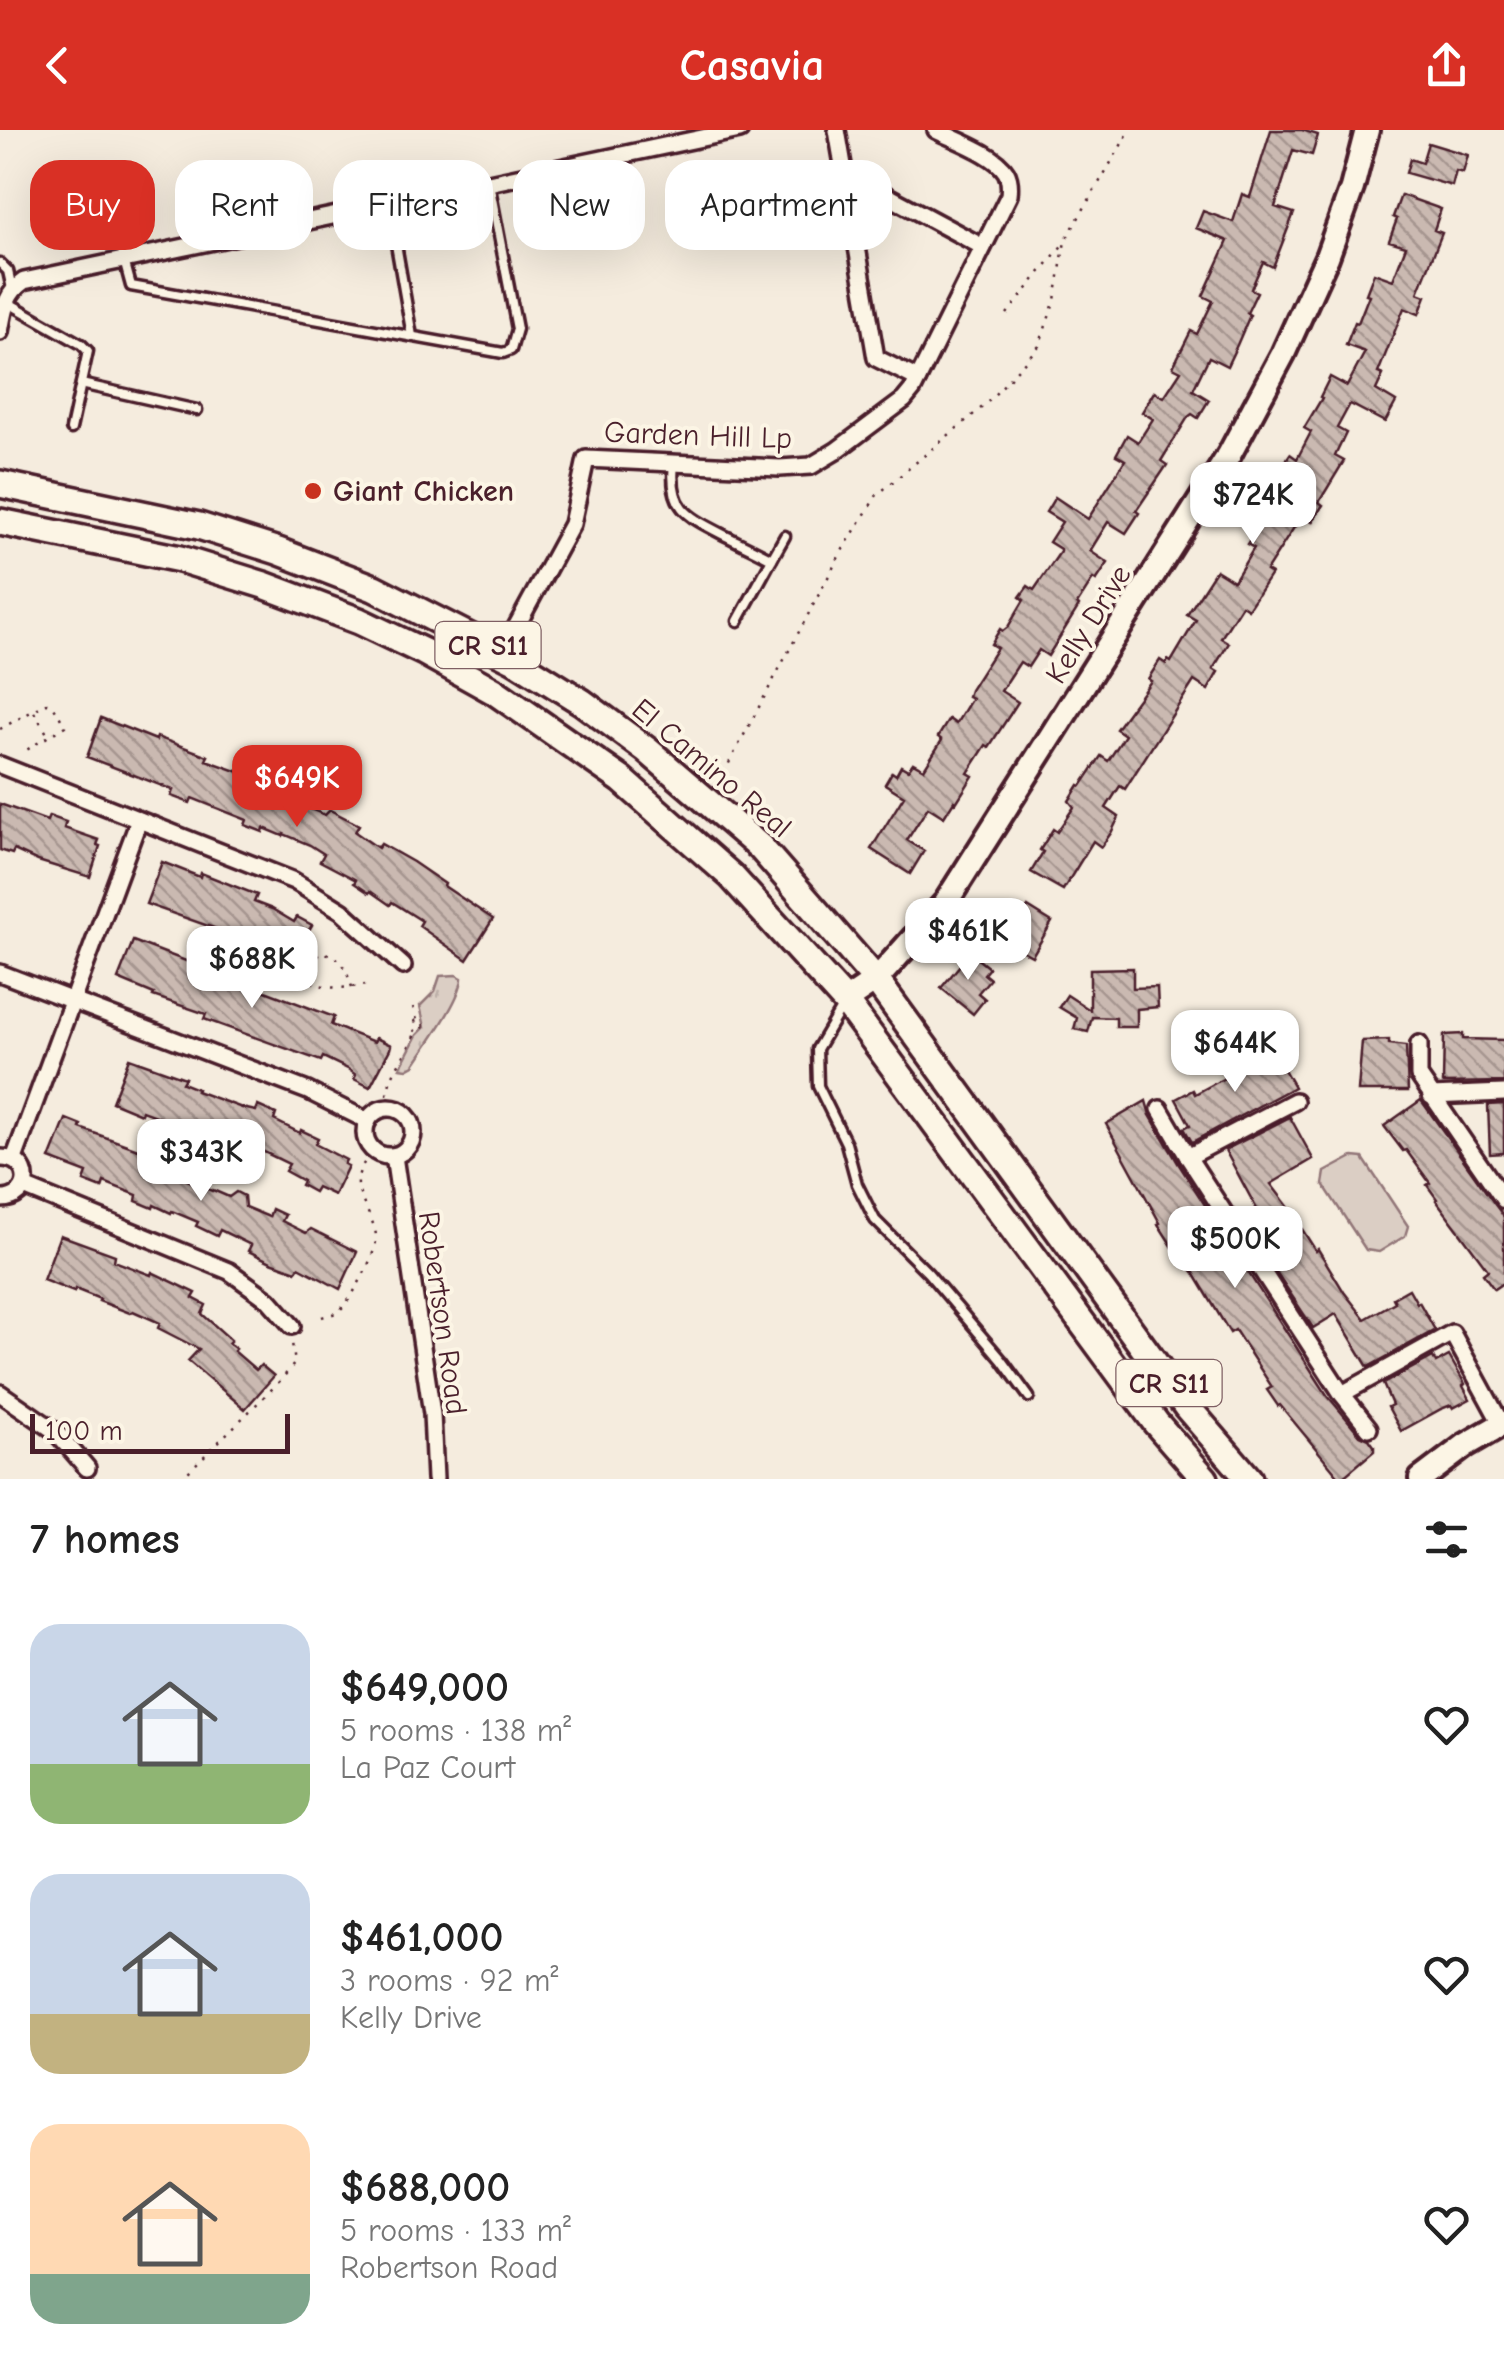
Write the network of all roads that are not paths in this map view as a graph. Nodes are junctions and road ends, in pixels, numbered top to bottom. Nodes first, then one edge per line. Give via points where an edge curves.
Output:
1 (740, 130) edge
2 (836, 130) edge
3 (936, 130) edge
4 (1367, 130) edge
5 (842, 160) edge
6 (493, 182) edge
7 (892, 199) edge
8 (493, 204) edge
9 (333, 216) edge
10 (983, 248) junction
11 (397, 250) edge
12 (857, 250) edge
13 (124, 260) junction
14 (0, 264) edge
15 (9, 296) junction
16 (0, 332) edge
17 (412, 336) junction
18 (918, 379) junction
19 (81, 384) junction
20 (196, 410) dead end
21 (71, 429) dead end
22 (674, 463) junction
23 (0, 484) edge
24 (0, 522) edge
25 (785, 536) dead end
26 (772, 559) junction
27 (738, 621) dead end
28 (502, 653) junction
29 (0, 764) edge
30 (139, 820) junction
31 (403, 966) dead end
32 (0, 973) edge
33 (876, 980) junction
34 (74, 1000) junction
35 (845, 1001) junction
36 (1419, 1044) dead end
37 (1504, 1093) edge
38 (1431, 1096) junction
39 (1295, 1100) dead end
40 (1160, 1109) dead end
41 (368, 1122) junction
42 (394, 1156) junction
43 (1188, 1158) junction
44 (7, 1159) edge
45 (24, 1187) junction
46 (0, 1200) edge
47 (1504, 1200) edge
48 (292, 1326) road end
49 (0, 1393) edge
50 (1342, 1394) junction
51 (1029, 1397) dead end
52 (1503, 1424) edge
53 (1369, 1428) dead end
54 (87, 1468) dead end
55 (435, 1479) edge
56 (1205, 1479) edge
57 (1249, 1479) edge
58 (1421, 1479) edge

1 - 6 street
2 - 5 street
3 - 10 street, Garden Hill Lp via 1005,170 1009,195
4 - 33 street, Kelly Drive via 1326,256 1229,455 946,902
7 - 10 street
8 - 17 lane via 517,329 511,350
9 - 13 street
10 - 18 street, Garden Hill Lp
11 - 17 lane
12 - 18 street via 876,358
13 - 15 street via 24,281
13 - 17 lane via 130,286
14 - 15 lane via 8,270
15 - 16 street
15 - 19 lane via 88,351
18 - 22 street, Garden Hill Lp via 904,400 811,466
19 - 20 lane
19 - 21 lane
22 - 26 lane via 675,497 688,517
22 - 28 street, Garden Hill Lp via 586,459 572,524
23 - 28 main road, El Camino Real / CR S11 via 199,526 278,551 374,588
24 - 35 main road, CR S11 via 180,558 264,586 359,621 494,691 622,780 730,876
25 - 26 lane
26 - 27 lane
28 - 33 main road, El Camino Real / CR S11 via 582,702 708,800 760,847
29 - 30 street
30 - 31 street via 294,880 342,911
30 - 34 street
32 - 34 street
33 - 35 street, Kelly Drive
33 - 57 main road, El Camino Real / CR S11 via 1186,1406
34 - 41 street via 308,1091
34 - 44 street
35 - 51 lane via 817,1049 818,1086 857,1184 875,1220 928,1273
35 - 56 main road, CR S11 via 1156,1423
36 - 38 street via 1419,1076
37 - 38 street
38 - 47 street
39 - 43 street
40 - 43 street
41 - 42 street via 372,1148
41 - 42 street via 390,1108 409,1120 411,1142
42 - 55 street, Robertson Road via 432,1414
43 - 50 street
44 - 45 street via 24,1170
45 - 46 street
45 - 48 street via 229,1272
49 - 54 street via 54,1431
50 - 52 street via 1452,1333
50 - 53 street
52 - 58 street

